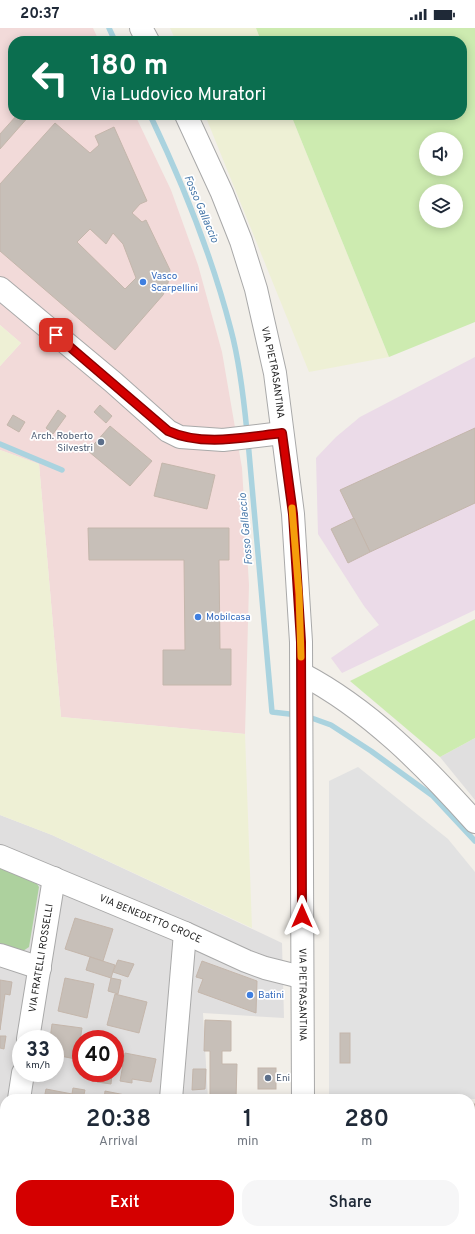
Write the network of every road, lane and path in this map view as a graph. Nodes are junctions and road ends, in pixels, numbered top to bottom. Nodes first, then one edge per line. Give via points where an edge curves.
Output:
1 (188, 120) edge
2 (0, 288) edge
3 (282, 433) junction
4 (302, 684) junction
5 (475, 822) edge
6 (0, 856) edge
7 (54, 878) junction
8 (185, 933) junction
9 (0, 955) edge
10 (40, 968) junction
11 (301, 977) junction
12 (30, 1030) edge
13 (22, 1082) edge
14 (20, 1094) edge
15 (171, 1094) edge
16 (303, 1094) edge

1 - 3 street, VIA PIETRASANTINA via 222,193 250,267 275,373
2 - 3 street via 168,431 180,437 228,439
3 - 4 street, VIA PIETRASANTINA via 300,601
4 - 5 street via 336,693 369,719 419,763
4 - 11 street, VIA PIETRASANTINA
6 - 7 street, VIA BENEDETTO CROCE
7 - 8 street, VIA BENEDETTO CROCE
7 - 10 street, VIA FRATELLI ROSSELLI
8 - 11 street, VIA BENEDETTO CROCE via 246,961
8 - 15 street
9 - 10 street
10 - 12 street, VIA FRATELLI ROSSELLI
11 - 16 street, VIA PIETRASANTINA
13 - 14 street

